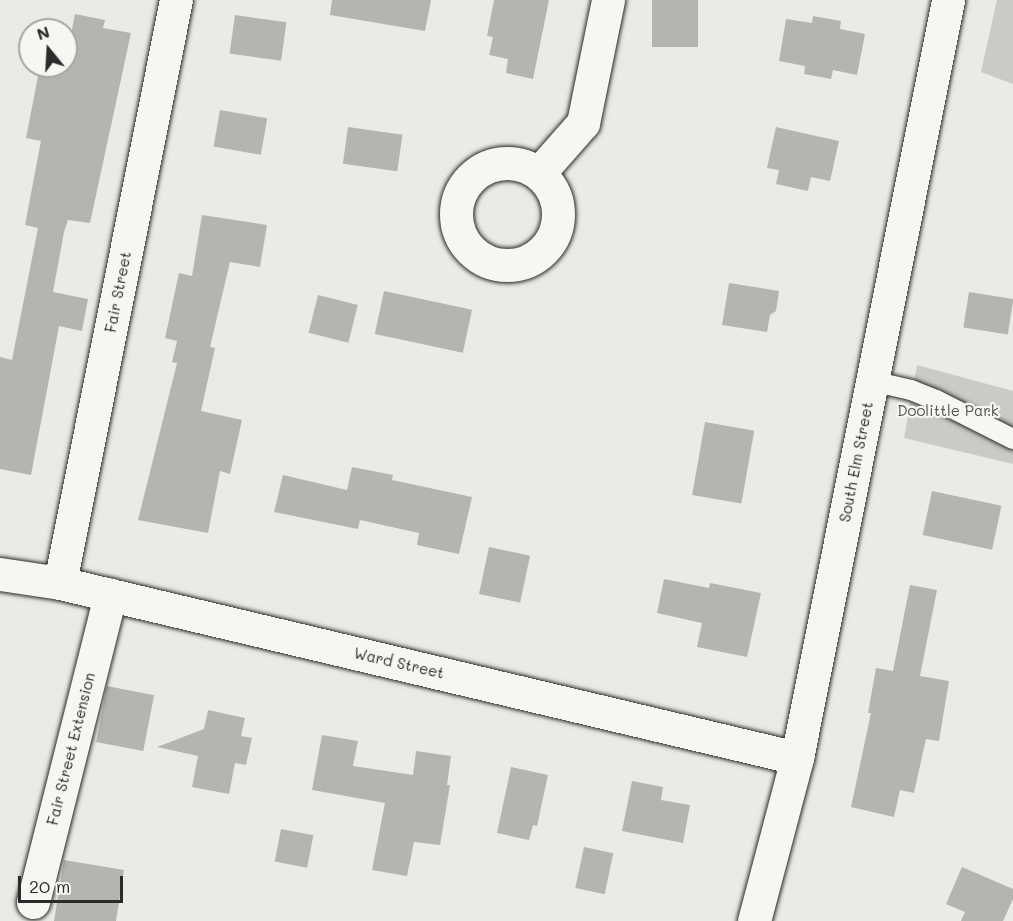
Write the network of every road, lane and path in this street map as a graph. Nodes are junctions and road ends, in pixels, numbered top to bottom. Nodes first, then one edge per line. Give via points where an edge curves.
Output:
1 (176, 0) edge
2 (608, 0) edge
3 (948, 0) edge
4 (539, 173) dead end
5 (872, 381) junction
6 (1013, 438) edge
7 (0, 574) edge
8 (60, 584) junction
9 (110, 595) junction
10 (797, 758) junction
11 (33, 902) dead end
12 (761, 918) edge

1 - 8 street, Fair Street
2 - 4 street via 583,123
3 - 5 street, South Elm Street
5 - 6 lane via 936,400
5 - 10 street, South Elm Street
7 - 8 street, Ward Street
8 - 9 street, Ward Street
9 - 10 street, Ward Street
9 - 11 street, Fair Street Extension
10 - 12 street, South Elm Street

